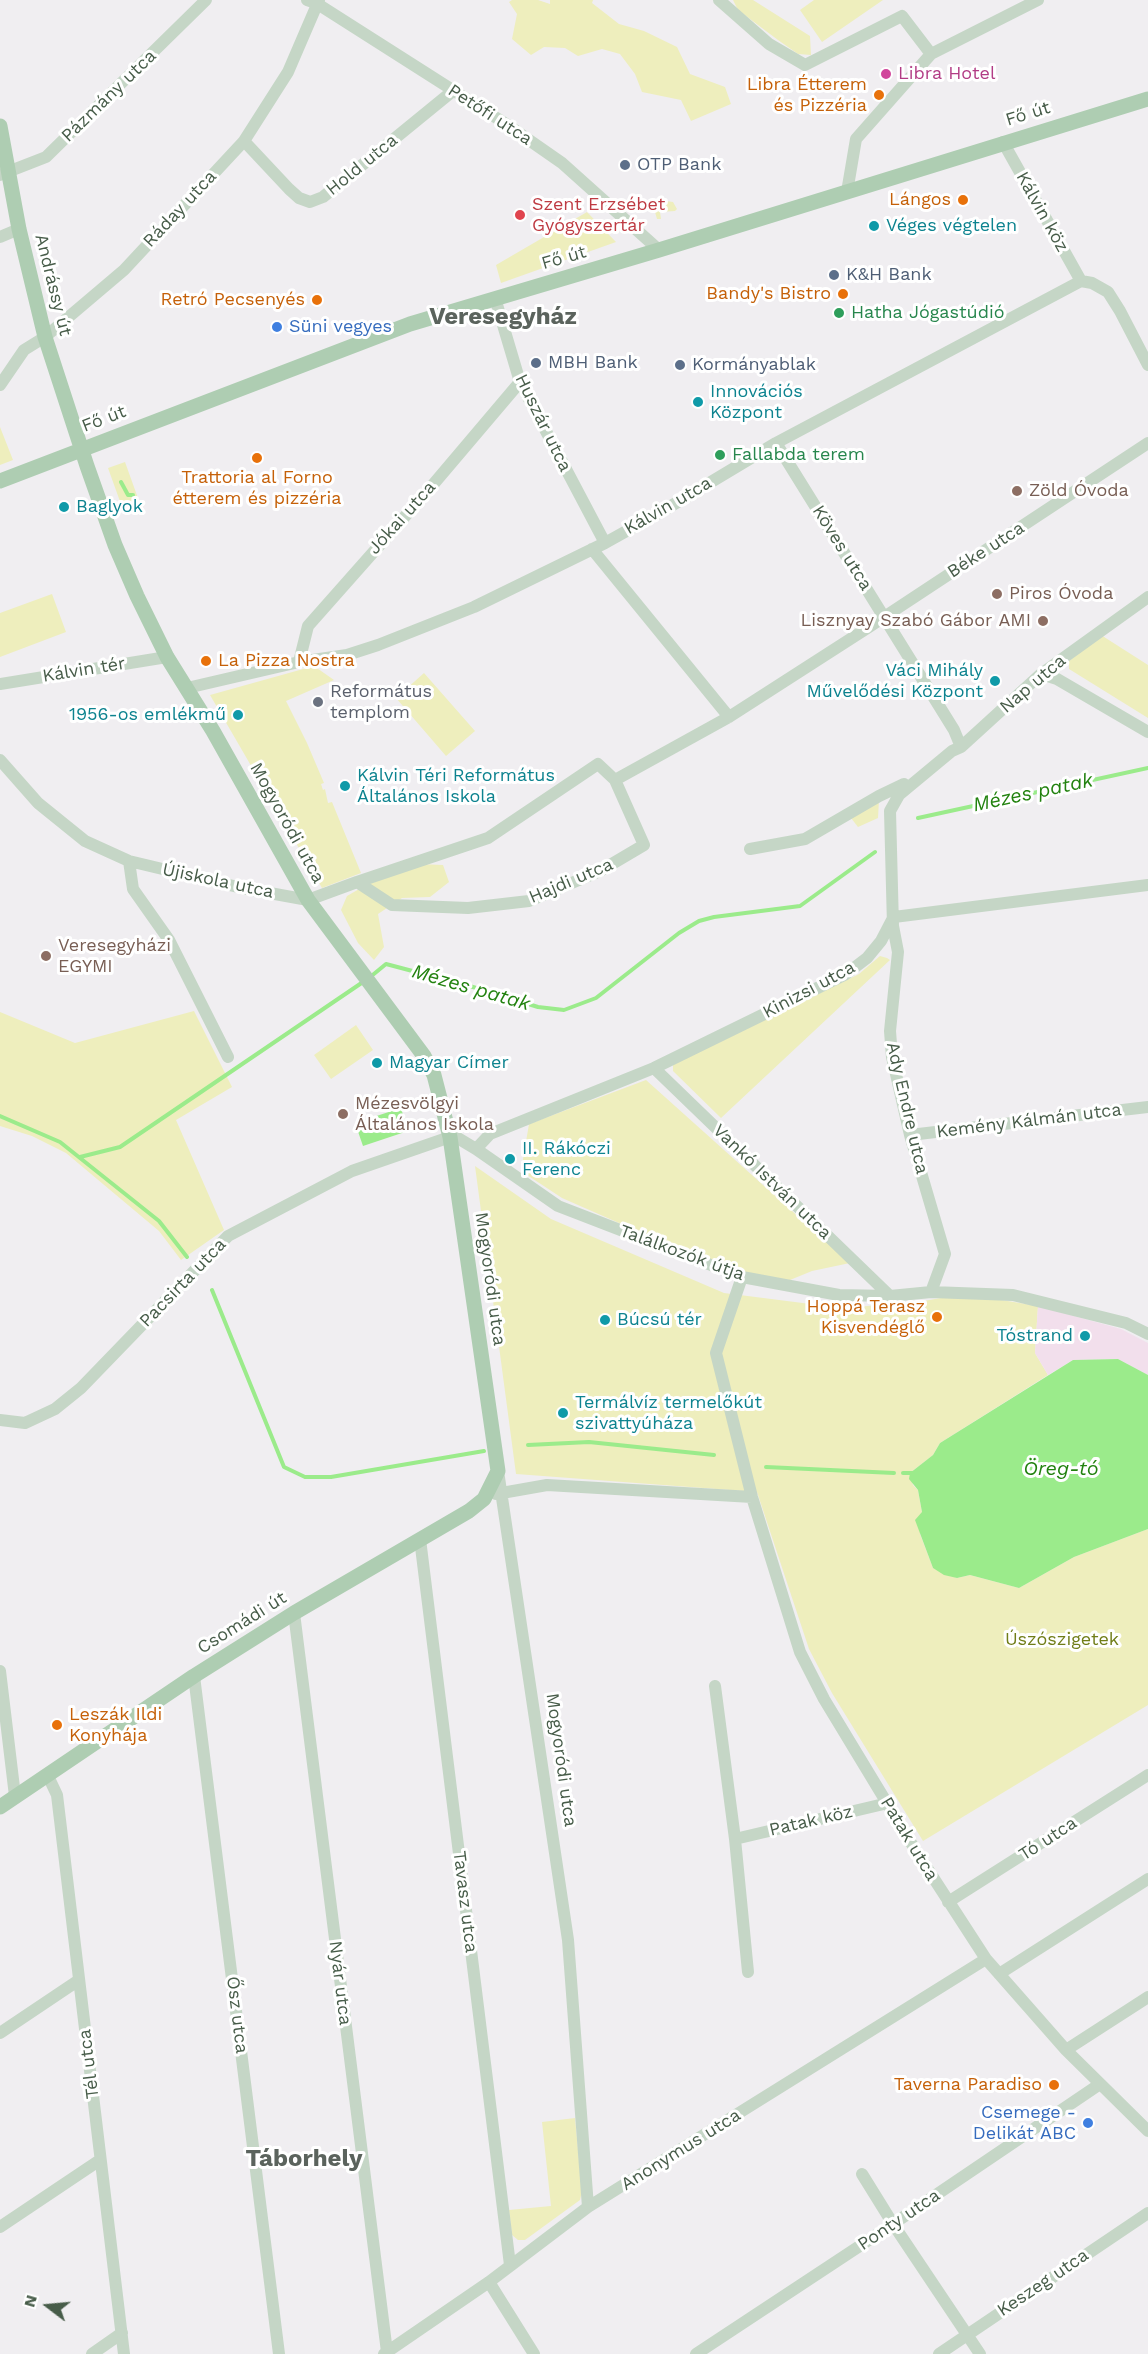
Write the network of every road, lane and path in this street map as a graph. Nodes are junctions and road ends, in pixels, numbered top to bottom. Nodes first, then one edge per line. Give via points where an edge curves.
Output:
1 (206, 0) edge
2 (719, 0) edge
3 (1038, 0) edge
4 (314, 1) edge
5 (931, 54) junction
6 (454, 90) junction
7 (1148, 99) edge
8 (0, 126) edge
9 (244, 141) junction
10 (1003, 142) junction
11 (4, 173) edge
12 (847, 192) junction
13 (19, 229) junction
14 (0, 237) edge
15 (659, 250) junction
16 (1081, 281) junction
17 (495, 298) junction
18 (45, 337) junction
19 (1148, 365) edge
20 (520, 382) junction
21 (0, 385) edge
22 (776, 443) junction
23 (1148, 443) edge
24 (81, 449) junction
25 (0, 481) edge
26 (604, 543) junction
27 (592, 549) junction
28 (1148, 597) edge
29 (884, 617) junction
30 (167, 657) junction
31 (299, 662) junction
32 (1041, 674) junction
33 (0, 684) edge
34 (187, 688) junction
35 (729, 717) junction
36 (1148, 732) edge
37 (961, 747) junction
38 (0, 760) edge
39 (922, 776) junction
40 (615, 780) junction
41 (890, 811) joint
42 (750, 849) dead end
43 (129, 861) junction
44 (357, 882) junction
45 (1148, 885) edge
46 (308, 900) junction
47 (894, 917) junction
48 (228, 1057) dead end
49 (654, 1068) junction
50 (1148, 1107) edge
51 (910, 1136) junction
52 (453, 1137) junction
53 (476, 1149) junction
54 (742, 1277) junction
55 (931, 1292) junction
56 (890, 1296) junction
57 (1148, 1334) edge
58 (0, 1420) edge
59 (498, 1471) junction
60 (502, 1492) junction
61 (752, 1497) junction
62 (484, 1499) junction
63 (420, 1539) junction
64 (294, 1613) junction
65 (0, 1671) edge
66 (194, 1676) junction
67 (715, 1686) dead end
68 (1148, 1775) edge
69 (48, 1776) junction
70 (15, 1796) junction
71 (888, 1803) junction
72 (0, 1807) edge
73 (735, 1839) junction
74 (1148, 1879) edge
75 (948, 1902) junction
76 (986, 1959) junction
77 (748, 1972) dead end
78 (999, 1974) junction
79 (79, 1980) junction
80 (1148, 1997) edge
81 (0, 2032) edge
82 (1066, 2050) junction
83 (1100, 2084) junction
84 (1147, 2128) edge
85 (100, 2160) junction
86 (862, 2174) dead end
87 (588, 2207) junction
88 (1148, 2213) edge
89 (893, 2224) junction
90 (0, 2227) edge
91 (510, 2265) junction
92 (489, 2283) junction
93 (122, 2333) junction
94 (967, 2335) junction
95 (386, 2353) edge
96 (92, 2354) edge
97 (124, 2354) edge
98 (279, 2354) edge
99 (534, 2354) edge
100 (696, 2354) edge
101 (939, 2354) edge
102 (980, 2354) edge

1 - 11 street, Pázmány utca via 46,157
2 - 5 street via 769,44 805,65 902,16
3 - 5 street
4 - 6 street, Petőfi utca
4 - 9 street, Ráday utca via 288,72
5 - 12 street via 856,139
6 - 9 street, Hold utca via 323,197 309,202 299,198
6 - 15 street, Petőfi utca via 562,163
7 - 10 main road, Fő út
8 - 11 main road, Andrássy út
9 - 18 street, Ráday utca via 124,270
10 - 12 main road, Fő út
10 - 16 street, Kálvin köz
11 - 13 main road, Andrássy út
12 - 15 main road, Fő út
13 - 14 street
13 - 18 main road, Andrássy út
15 - 17 main road, Fő út
16 - 19 street via 1108,292
16 - 22 street, Kálvin utca
17 - 20 street, Huszár utca
17 - 24 main road, Fő út via 410,324
18 - 21 street, Ráday utca via 24,350
18 - 24 main road, Andrássy út
20 - 26 street, Huszár utca
20 - 31 street, Jókai utca via 308,626
22 - 26 street, Kálvin utca
22 - 29 street, Köves utca
23 - 29 street, Béke utca
24 - 25 main road, Fő út
24 - 30 main road, Mogyoródi utca via 115,545
26 - 27 street, Kálvin utca
27 - 31 street, Kálvin utca via 474,607 378,645 347,655
27 - 35 street
28 - 32 street, Nap utca
29 - 35 street
29 - 37 street, Köves utca
30 - 33 street, Kálvin tér
30 - 34 main road, Mogyoródi utca
31 - 34 street
32 - 36 street via 1057,679
32 - 37 street, Nap utca
34 - 46 main road, Mogyoródi utca
35 - 40 street
37 - 39 street, Nap utca
38 - 43 street, Újiskola utca via 38,803 85,841
39 - 41 street, Nap utca via 898,795
39 - 42 street, Nap utca via 805,839
40 - 44 street via 598,764 488,837
40 - 44 street, Hajdi utca via 644,845 600,872 529,901 468,908 392,905
41 - 47 street, Ady Endre utca
43 - 46 street, Újiskola utca
43 - 48 street via 133,889 169,940
44 - 46 street
45 - 47 street
46 - 52 main road, Mogyoródi utca via 424,1056 434,1075
47 - 49 street, Kinizsi utca via 867,958 846,974
47 - 51 street, Ady Endre utca via 898,952 890,1031
49 - 53 street, Kinizsi utca via 489,1134
49 - 56 street, Vankó István utca
50 - 51 street, Kemény Kálmán utca
51 - 55 street, Ady Endre utca via 945,1254
52 - 53 street, Találkozók útja
52 - 58 street, Pacsirta utca via 352,1171 228,1236 81,1388 55,1409 25,1423
52 - 59 main road, Mogyoródi utca
53 - 54 street, Találkozók útja via 558,1206
54 - 56 street, Találkozók útja via 839,1295
54 - 61 street, Patak utca via 716,1353
55 - 56 street, Találkozók útja
55 - 57 street, Találkozók útja via 1012,1295 1126,1323
59 - 60 street, Mogyoródi utca
59 - 62 main road, Csomádi út
60 - 61 street via 547,1485
60 - 62 street
60 - 87 street, Mogyoródi utca via 568,1940
61 - 71 street, Patak utca via 801,1652 824,1699
62 - 63 main road, Csomádi út
63 - 64 main road, Csomádi út
63 - 91 street, Tavasz utca
64 - 66 main road, Csomádi út
64 - 95 street, Nyár utca
65 - 70 street
66 - 69 main road, Csomádi út
66 - 98 street, Ősz utca
67 - 73 street
68 - 75 street, Tó utca
69 - 70 main road, Csomádi út
69 - 79 street, Tél utca via 57,1795
70 - 72 main road, Csomádi út
71 - 73 street, Patak köz
71 - 75 street, Patak utca
73 - 77 street
74 - 78 street
75 - 76 street, Patak utca
76 - 78 street, Patak utca
76 - 87 street, Anonymus utca
78 - 82 street, Patak utca
79 - 81 street
79 - 85 street, Tél utca
80 - 82 street
82 - 83 street, Patak utca
83 - 84 street, Patak utca
83 - 89 street, Ponty utca
85 - 90 street
85 - 93 street, Tél utca
86 - 89 street
87 - 91 street, Anonymus utca
88 - 94 street, Keszeg utca
89 - 94 street
89 - 100 street, Ponty utca
91 - 92 street, Anonymus utca
92 - 95 street, Anonymus utca
92 - 99 street
93 - 96 street
93 - 97 street, Tél utca
94 - 101 street, Keszeg utca
94 - 102 street

